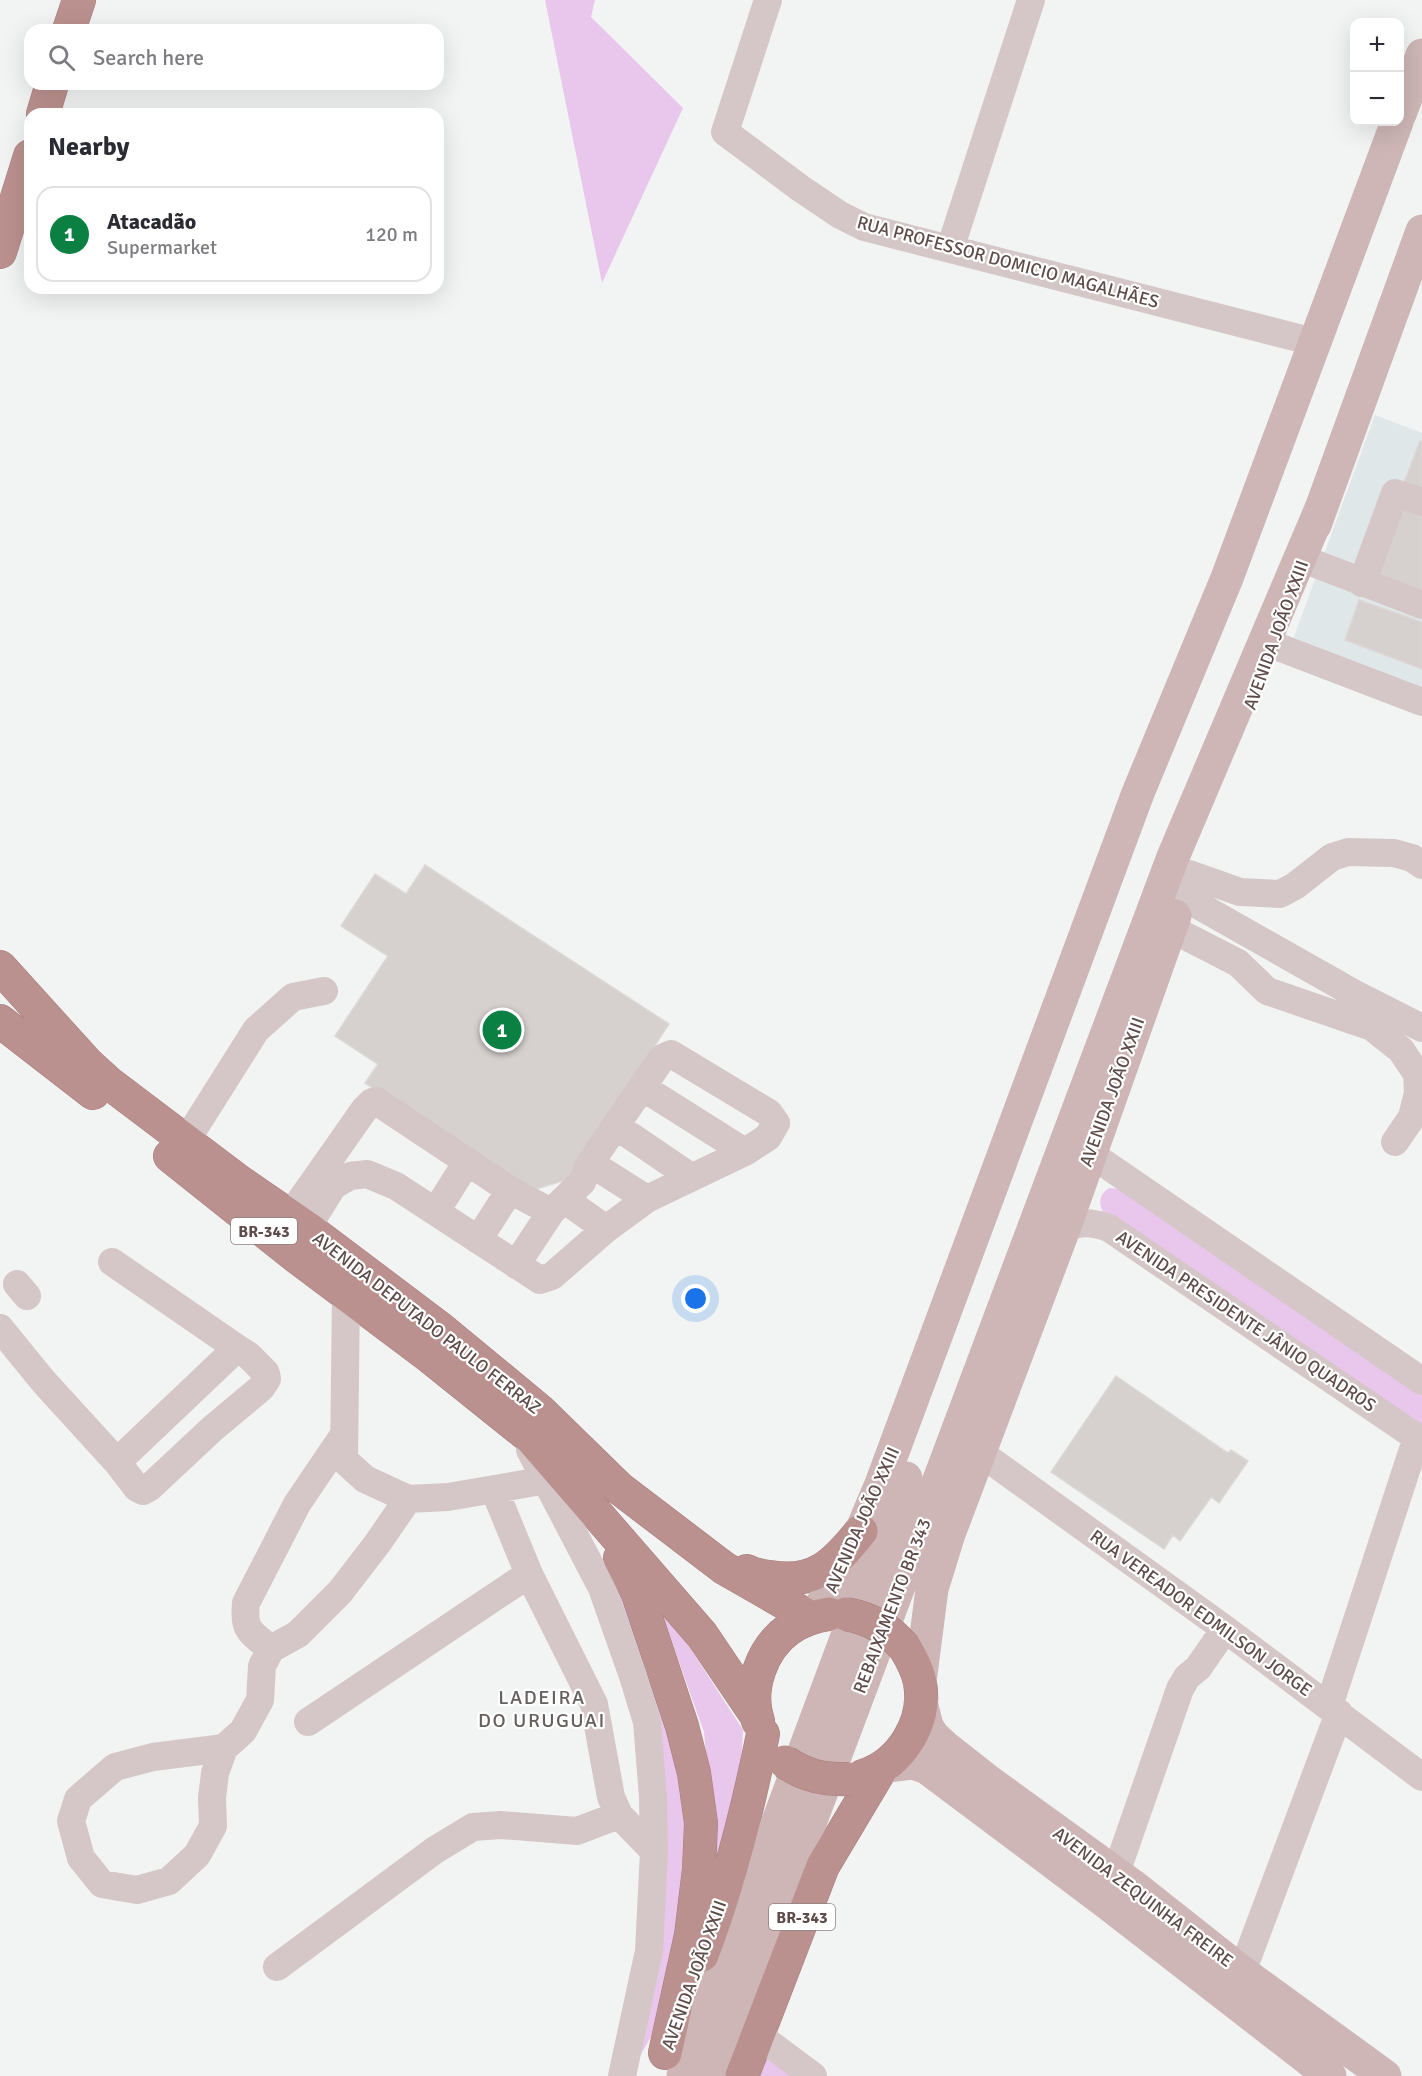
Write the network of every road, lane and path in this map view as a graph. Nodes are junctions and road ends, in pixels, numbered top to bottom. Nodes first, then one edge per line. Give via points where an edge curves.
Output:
1 (79, 0) edge
2 (768, 0) edge
3 (1031, 0) edge
4 (71, 24) edge
5 (1422, 55) edge
6 (50, 90) edge
7 (1404, 103) edge
8 (45, 108) edge
9 (1395, 126) edge
10 (24, 175) edge
11 (1422, 231) edge
12 (950, 249) junction
13 (0, 252) edge
14 (1314, 342) junction
15 (1422, 502) edge
16 (1322, 506) junction
17 (1303, 559) junction
18 (1227, 578) junction
19 (1362, 583) junction
20 (1422, 605) edge
21 (1273, 645) junction
22 (1422, 702) edge
23 (1422, 865) edge
24 (1186, 885) junction
25 (1170, 928) junction
26 (0, 968) edge
27 (324, 991) dead end
28 (0, 1021) edge
29 (1422, 1028) edge
30 (642, 1087) junction
31 (616, 1126) junction
32 (186, 1141) junction
33 (1080, 1142) junction
34 (1395, 1142) dead end
35 (745, 1152) junction
36 (1027, 1156) joint
37 (467, 1162) junction
38 (590, 1163) junction
39 (691, 1177) junction
40 (510, 1190) junction
41 (646, 1200) junction
42 (558, 1206) junction
43 (436, 1211) junction
44 (298, 1222) junction
45 (606, 1229) junction
46 (1064, 1229) junction
47 (478, 1240) junction
48 (112, 1262) dead end
49 (516, 1265) junction
50 (346, 1293) junction
51 (0, 1328) edge
52 (237, 1348) junction
53 (1422, 1381) edge
54 (516, 1424) junction
55 (343, 1436) junction
56 (1419, 1439) edge
57 (979, 1452) junction
58 (117, 1462) junction
59 (547, 1480) junction
60 (619, 1488) junction
61 (494, 1489) junction
62 (408, 1499) junction
63 (599, 1516) junction
64 (861, 1531) junction
65 (529, 1574) junction
66 (810, 1618) junction
67 (1225, 1629) junction
68 (271, 1649) junction
69 (920, 1692) junction
70 (1334, 1709) junction
71 (308, 1722) dead end
72 (759, 1725) junction
73 (224, 1748) junction
74 (882, 1767) junction
75 (1422, 1777) edge
76 (619, 1815) junction
77 (654, 1851) junction
78 (1118, 1887) junction
79 (277, 1967) dead end
80 (1242, 1972) junction
81 (758, 2035) junction
82 (668, 2068) edge
83 (622, 2076) edge
84 (715, 2076) edge
85 (742, 2076) edge
86 (813, 2076) edge
87 (1330, 2076) edge
88 (1385, 2076) edge

1 - 4 highway
2 - 12 street, RUA PROFESSOR DOMICIO MAGALHÃES via 725,132 864,228
3 - 12 street
5 - 7 main road
6 - 8 highway
9 - 14 main road, AVENIDA JOÃO XXIII
10 - 13 highway
11 - 16 main road, AVENIDA JOÃO XXIII
12 - 14 street, RUA PROFESSOR DOMICIO MAGALHÃES
14 - 18 main road, AVENIDA JOÃO XXIII
15 - 19 street via 1395,493
16 - 17 main road, AVENIDA JOÃO XXIII
16 - 33 main road, AVENIDA JOÃO XXIII via 1173,857
17 - 19 street
17 - 21 main road, AVENIDA JOÃO XXIII
18 - 36 main road, AVENIDA JOÃO XXIII via 1131,875
18 - 64 main road, AVENIDA JOÃO XXIII via 1138,793
19 - 20 street
21 - 22 street
21 - 24 main road, AVENIDA JOÃO XXIII
23 - 24 street via 1394,853 1348,852 1332,858 1280,894
24 - 25 main road, AVENIDA JOÃO XXIII
24 - 29 street via 1355,994
25 - 33 main road, AVENIDA JOÃO XXIII
25 - 34 street via 1238,963 1268,991 1372,1027 1401,1050 1417,1074 1418,1093 1412,1117
26 - 32 highway, AVENIDA DEPUTADO PAULO FERRAZ / BR-343 via 87,1063
27 - 32 street via 293,997 256,1030
28 - 50 highway, AVENIDA DEPUTADO PAULO FERRAZ / BR-343
30 - 31 street
30 - 35 street
30 - 35 street via 662,1058 671,1054 770,1113 776,1123 768,1137
31 - 38 street
31 - 39 street
32 - 44 highway, AVENIDA DEPUTADO PAULO FERRAZ / BR-343
33 - 46 main road, AVENIDA JOÃO XXIII
33 - 53 street via 1098,1159
33 - 84 main road, REBAIXAMENTO BR 343
35 - 39 street
36 - 82 main road, REBAIXAMENTO BR 343
37 - 40 street
37 - 43 street
37 - 44 street via 372,1102
38 - 41 street
38 - 42 street via 582,1182
39 - 41 street
40 - 42 street
40 - 47 street
41 - 45 street
42 - 45 street
42 - 49 street
43 - 44 street via 396,1186 366,1174 350,1176 333,1186
43 - 47 street
44 - 60 highway, AVENIDA DEPUTADO PAULO FERRAZ / BR-343 via 513,1388
45 - 49 street via 552,1276 540,1280
46 - 56 street, AVENIDA PRESIDENTE JÂNIO QUADROS via 1091,1222 1109,1228
46 - 57 main road, AVENIDA JOÃO XXIII
47 - 49 street
48 - 52 street
50 - 54 highway, AVENIDA DEPUTADO PAULO FERRAZ / BR-343
50 - 55 street
51 - 58 street
52 - 58 street
52 - 58 street via 266,1373 261,1388 143,1491
54 - 59 street, AVENIDA DEPUTADO PAULO FERRAZ
54 - 63 highway, AVENIDA DEPUTADO PAULO FERRAZ / BR-343
55 - 62 street via 344,1460 365,1479
55 - 68 street via 297,1504 246,1603 247,1629
56 - 70 street
57 - 67 street, RUA VEREADOR EDMILSON JORGE
57 - 69 main road, AVENIDA JOÃO XXIII via 932,1588
59 - 61 street
59 - 77 street, AVENIDA DEPUTADO PAULO FERRAZ via 602,1588 647,1722
60 - 64 highway via 727,1562 752,1574 779,1579 813,1576 843,1554
60 - 66 highway, AVENIDA DEPUTADO PAULO FERRAZ / BR-343 via 724,1568
61 - 62 street
61 - 65 street
62 - 68 street via 340,1592 298,1634
63 - 72 highway, AVENIDA DEPUTADO PAULO FERRAZ / BR-343 via 702,1635
63 - 82 highway via 638,1594 682,1726 701,1823 691,1935
64 - 66 main road, AVENIDA JOÃO XXIII via 842,1573
65 - 71 street
65 - 76 street via 594,1704 611,1797
66 - 69 highway, bridge via 828,1614 863,1617 894,1634 913,1661
66 - 72 highway via 789,1629 772,1646 760,1667 754,1691
67 - 70 street, RUA VEREADOR EDMILSON JORGE
67 - 78 street via 1180,1689
68 - 73 street via 262,1666 260,1700 243,1731
69 - 74 highway, BR-343 via 915,1728 901,1750
69 - 78 main road, AVENIDA ZEQUINHA FREIRE via 933,1736
70 - 75 street, RUA VEREADOR EDMILSON JORGE
70 - 80 street
72 - 74 highway, BR-343, bridge via 784,1762 815,1777 849,1779
72 - 82 highway, AVENIDA JOÃO XXIII via 718,1912
73 - 73 street via 215,1773 213,1826 197,1855 169,1881 137,1890 102,1884 81,1858 71,1821 78,1799 115,1767 153,1757
74 - 78 main road, AVENIDA ZEQUINHA FREIRE via 913,1763 927,1768
74 - 81 highway, BR-343 via 823,1866
76 - 77 street
76 - 79 street via 577,1831 501,1825 473,1827 435,1850
77 - 83 street, AVENIDA DEPUTADO PAULO FERRAZ via 649,1951
78 - 80 main road, AVENIDA ZEQUINHA FREIRE
78 - 87 main road, AVENIDA ZEQUINHA FREIRE
80 - 88 main road, AVENIDA ZEQUINHA FREIRE
81 - 85 highway, BR-343
81 - 86 street

